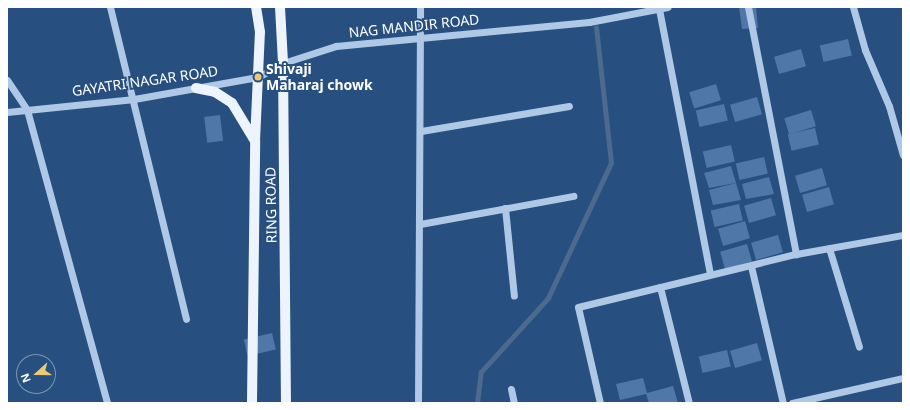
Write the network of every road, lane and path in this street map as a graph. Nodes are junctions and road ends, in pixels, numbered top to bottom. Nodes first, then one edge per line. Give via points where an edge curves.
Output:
1 (110, 7) edge
2 (256, 7) edge
3 (280, 7) edge
4 (420, 7) edge
5 (668, 7) edge
6 (748, 7) edge
7 (853, 7) edge
8 (659, 9) junction
9 (421, 38) junction
10 (283, 63) junction
11 (258, 77) junction
12 (7, 80) edge
13 (196, 88) junction
14 (134, 99) junction
15 (569, 106) dead end
16 (27, 110) junction
17 (7, 112) edge
18 (420, 131) junction
19 (255, 141) junction
20 (903, 155) edge
21 (573, 196) dead end
22 (505, 208) junction
23 (420, 224) junction
24 (903, 235) edge
25 (829, 248) junction
26 (796, 254) junction
27 (750, 266) junction
28 (710, 274) junction
29 (660, 287) junction
30 (514, 296) dead end
31 (186, 319) dead end
32 (859, 347) dead end
33 (903, 378) edge
34 (511, 389) dead end
35 (107, 403) edge
36 (252, 403) edge
37 (286, 403) edge
38 (418, 403) edge
39 (514, 403) edge
40 (600, 403) edge
41 (689, 403) edge
42 (783, 403) edge
43 (792, 403) edge

1 - 14 street
2 - 11 main road via 260,32
3 - 10 main road, RING ROAD
4 - 9 street
5 - 8 street, NAG MANDIR ROAD
6 - 26 street
7 - 20 street via 865,50 889,106
8 - 9 street, NAG MANDIR ROAD via 589,22
8 - 28 street
9 - 10 street, NAG MANDIR ROAD via 336,46
9 - 18 street
10 - 11 street, GAYATRI NAGAR ROAD
10 - 37 main road, RING ROAD
11 - 13 street, GAYATRI NAGAR ROAD
11 - 19 main road
12 - 16 street
13 - 14 street, GAYATRI NAGAR ROAD
13 - 19 main road via 215,92 232,103
14 - 16 street, GAYATRI NAGAR ROAD
14 - 31 street
15 - 18 street
16 - 17 street, GAYATRI NAGAR ROAD
16 - 35 street
18 - 23 street
19 - 36 main road
21 - 22 street
22 - 23 street
22 - 30 street
23 - 38 street
24 - 25 street
25 - 26 street
25 - 32 street
26 - 27 street
27 - 28 street
27 - 42 street
28 - 29 street
29 - 40 street via 578,307
29 - 41 street
33 - 43 street
34 - 39 street

